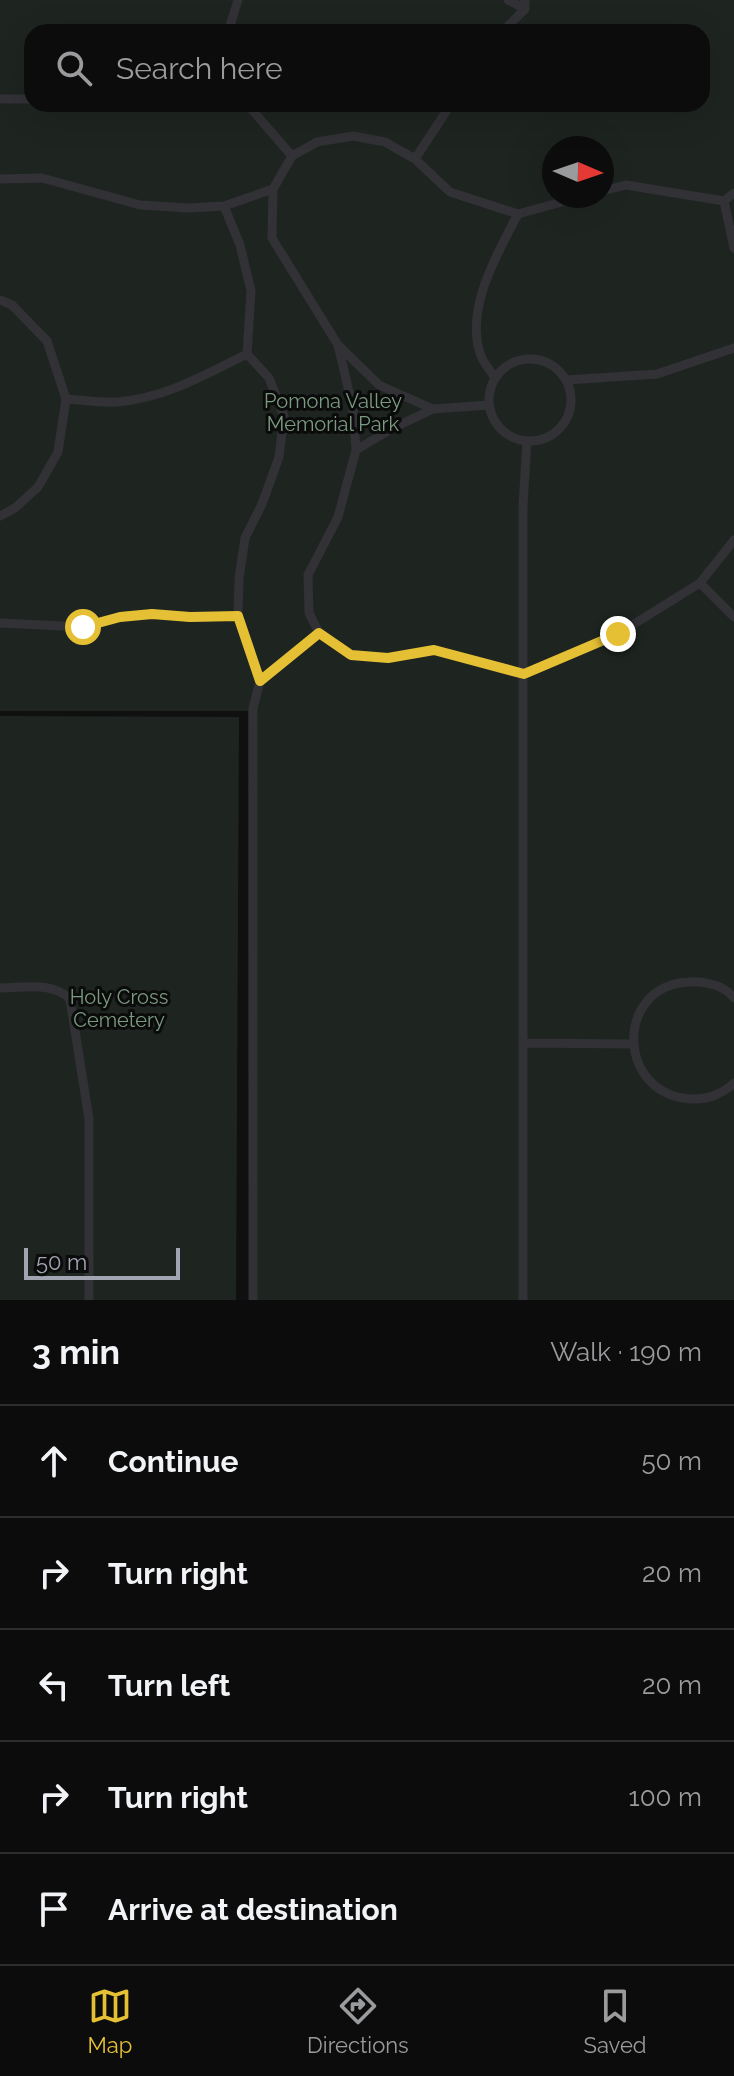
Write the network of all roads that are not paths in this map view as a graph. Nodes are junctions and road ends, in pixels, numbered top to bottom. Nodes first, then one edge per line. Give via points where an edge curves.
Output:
1 (238, 0) edge
2 (508, 0) edge
3 (525, 4) edge
4 (230, 24) edge
5 (509, 24) edge
6 (0, 99) edge
7 (24, 99) edge
8 (254, 112) edge
9 (446, 112) edge
10 (292, 156) junction
11 (415, 159) junction
12 (0, 179) edge
13 (614, 188) edge
14 (273, 189) junction
15 (734, 193) edge
16 (724, 201) junction
17 (224, 206) junction
18 (542, 207) edge
19 (518, 214) junction
20 (734, 248) edge
21 (0, 300) edge
22 (338, 345) junction
23 (734, 348) edge
24 (247, 354) junction
25 (495, 378) junction
26 (567, 380) junction
27 (66, 399) junction
28 (489, 405) junction
29 (433, 409) junction
30 (527, 441) junction
31 (356, 450) junction
32 (0, 516) edge
33 (734, 540) edge
34 (700, 583) junction
35 (238, 616) junction
36 (734, 617) edge
37 (0, 623) edge
38 (319, 633) junction
39 (524, 674) junction
40 (260, 681) junction
41 (0, 988) edge
42 (734, 998) edge
43 (524, 1043) junction
44 (632, 1044) junction
45 (734, 1083) edge
46 (89, 1300) edge
47 (253, 1300) edge
48 (523, 1300) edge

1 - 4 lane
2 - 3 lane
3 - 5 lane
6 - 7 lane
8 - 10 lane
9 - 11 lane
10 - 11 lane via 317,142 353,136 385,142
10 - 14 lane
11 - 19 lane via 450,192
12 - 17 lane via 42,178 140,205
13 - 16 lane via 626,185
14 - 17 lane
14 - 22 lane via 272,238
15 - 16 lane
16 - 20 lane
17 - 24 lane via 251,291
18 - 19 lane
19 - 25 lane via 496,255 476,313 481,355
21 - 27 lane via 12,305 47,341
22 - 29 lane via 379,385
22 - 31 lane
23 - 26 lane via 657,374
24 - 27 lane via 151,397 114,402
24 - 35 lane via 269,378 284,416 279,457 245,538
25 - 26 lane via 518,360 536,359 552,364
25 - 28 lane
26 - 30 lane via 572,398 563,426 542,440
27 - 32 lane via 58,452 38,487
28 - 29 lane
28 - 30 lane via 502,430
29 - 31 lane
30 - 39 lane
31 - 38 lane via 338,517 308,575 309,613
33 - 34 lane
34 - 36 lane
34 - 39 lane via 618,634
35 - 37 lane via 152,614 83,627
35 - 40 lane
38 - 39 lane via 351,655 388,658 434,650
38 - 40 lane
39 - 43 lane
40 - 47 lane via 253,708
41 - 46 lane via 49,987 70,999 89,1119
42 - 44 lane via 705,981 675,982 648,999 635,1022
43 - 44 lane
43 - 48 lane
44 - 45 lane via 640,1070 660,1091 680,1099 705,1099

